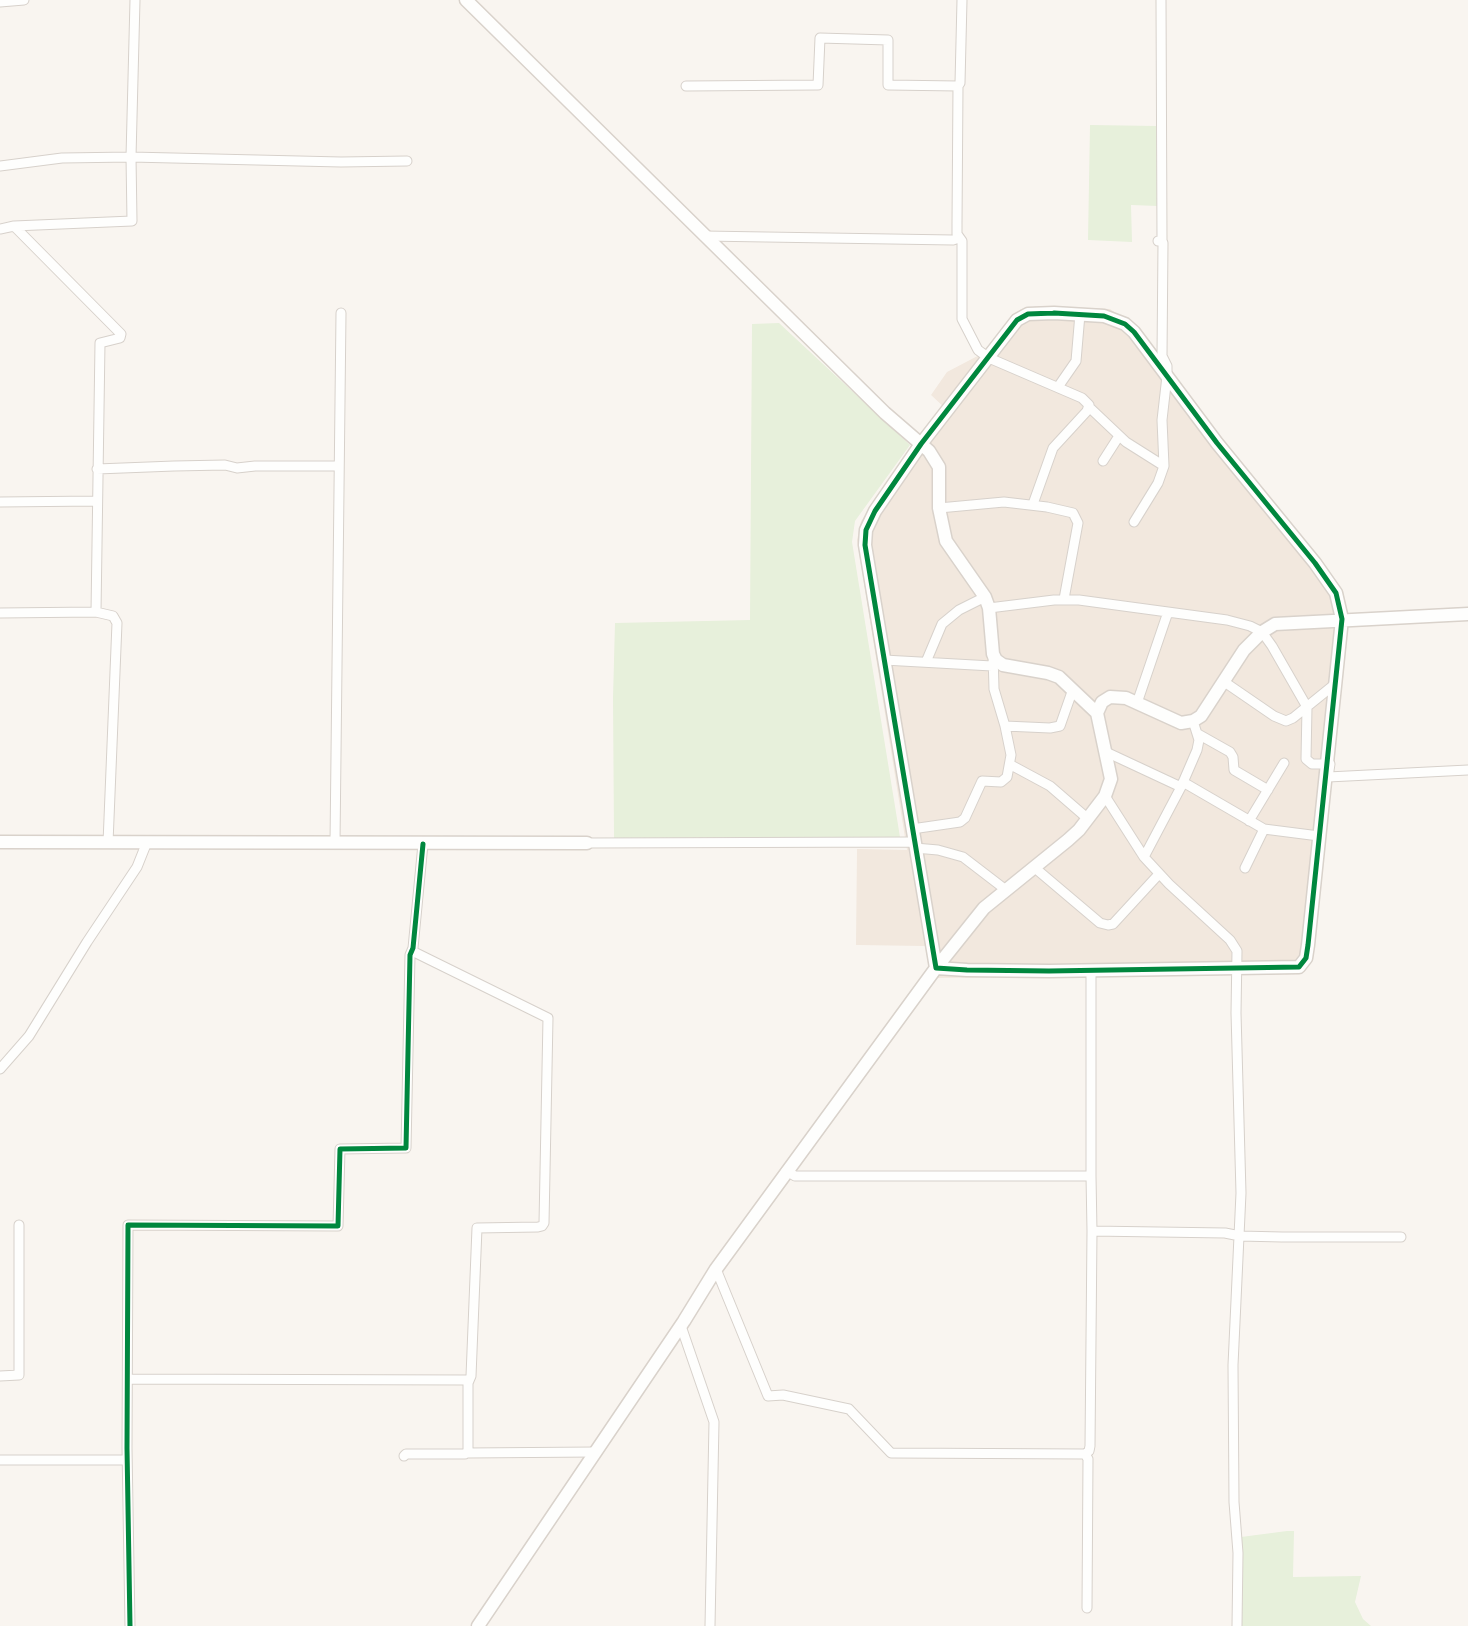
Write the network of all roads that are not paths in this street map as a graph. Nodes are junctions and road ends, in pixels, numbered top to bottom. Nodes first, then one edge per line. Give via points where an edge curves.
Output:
1 (24, 0) edge
2 (135, 0) edge
3 (466, 0) edge
4 (962, 0) edge
5 (1161, 0) edge
6 (0, 2) edge
7 (686, 86) dead end
8 (958, 86) junction
9 (131, 157) junction
10 (407, 161) dead end
11 (0, 166) edge
12 (14, 226) junction
13 (0, 229) edge
14 (704, 236) junction
15 (959, 238) junction
16 (341, 313) dead end
17 (1080, 314) junction
18 (989, 358) junction
19 (1167, 376) junction
20 (1058, 387) junction
21 (1089, 407) junction
22 (1119, 436) junction
23 (921, 444) junction
24 (1103, 461) dead end
25 (339, 466) junction
26 (1164, 466) junction
27 (97, 469) junction
28 (96, 501) junction
29 (0, 502) edge
30 (1033, 504) junction
31 (939, 508) junction
32 (1134, 522) dead end
33 (1064, 599) junction
34 (987, 602) junction
35 (96, 612) junction
36 (1168, 612) junction
37 (0, 613) edge
38 (1468, 614) edge
39 (1342, 619) junction
40 (1262, 632) junction
41 (884, 660) junction
42 (992, 660) junction
43 (926, 662) junction
44 (1223, 680) junction
45 (1335, 684) junction
46 (1073, 689) junction
47 (1137, 703) junction
48 (1307, 707) junction
49 (1096, 713) junction
50 (1193, 721) junction
51 (1005, 726) junction
52 (1198, 734) junction
53 (1106, 752) junction
54 (1284, 763) dead end
55 (1327, 764) junction
56 (1011, 765) junction
57 (1468, 770) edge
58 (1182, 784) junction
59 (1268, 790) junction
60 (1105, 796) junction
61 (1088, 818) junction
62 (1248, 821) junction
63 (1264, 829) junction
64 (1319, 836) junction
65 (914, 839) junction
66 (0, 842) edge
67 (147, 842) junction
68 (335, 842) junction
69 (108, 843) junction
70 (587, 843) joint
71 (422, 844) junction
72 (1144, 857) junction
73 (1035, 868) junction
74 (1245, 868) dead end
75 (1159, 874) junction
76 (1006, 890) junction
77 (412, 952) junction
78 (936, 968) junction
79 (1237, 968) junction
80 (1091, 970) junction
81 (0, 1069) edge
82 (786, 1171) junction
83 (1091, 1176) junction
84 (19, 1224) dead end
85 (1092, 1231) junction
86 (1240, 1236) junction
87 (1401, 1236) dead end
88 (716, 1269) junction
89 (681, 1326) junction
90 (0, 1376) edge
91 (128, 1379) junction
92 (468, 1380) junction
93 (596, 1452) junction
94 (467, 1453) junction
95 (1085, 1454) junction
96 (404, 1456) dead end
97 (0, 1460) edge
98 (127, 1460) junction
99 (1087, 1608) dead end
100 (130, 1626) edge
101 (478, 1626) edge
102 (710, 1626) edge
103 (1236, 1626) edge

1 - 6 street
2 - 9 street
3 - 14 street
4 - 8 street
5 - 19 street via 1160,241 1162,356
7 - 8 street via 818,85 820,38 888,40 888,85
8 - 15 street
9 - 10 street
9 - 11 street via 62,158
9 - 12 street via 132,222
12 - 13 street
12 - 27 street via 121,334 120,338 100,343
14 - 15 street
14 - 23 street via 885,413
15 - 18 street via 962,241 962,319 978,350
16 - 25 street
17 - 18 street via 1022,316
17 - 19 street via 1104,316 1125,324
17 - 20 street via 1076,361
18 - 20 street
18 - 23 street
19 - 26 street via 1162,420
19 - 39 street via 1330,584
20 - 21 street via 1082,398
21 - 22 street
21 - 30 street via 1053,448
22 - 24 street
22 - 26 street
23 - 31 street via 938,462
23 - 41 street via 875,510 866,530 865,545
25 - 27 street
25 - 68 street
26 - 32 street via 1158,483
27 - 28 street
28 - 29 street
28 - 35 street
30 - 31 street via 997,502
30 - 33 street via 1068,511 1077,519
31 - 34 street via 946,541
33 - 34 street
33 - 36 street
34 - 42 street
34 - 43 street via 959,610 942,624
35 - 37 street
35 - 69 street via 113,616 117,623
36 - 40 street via 1233,621
36 - 47 street
38 - 39 street
39 - 40 street via 1280,623
39 - 45 street
40 - 44 street via 1244,650
40 - 48 street
41 - 43 street
41 - 65 street
42 - 43 street
42 - 46 street via 1048,673 1059,677
42 - 51 street via 994,689
44 - 48 street via 1281,720 1289,721
44 - 50 street via 1201,716
45 - 48 street
45 - 55 street
46 - 49 street
46 - 51 street via 1060,726
47 - 49 street via 1110,697 1102,702
47 - 50 street via 1181,723
48 - 55 street via 1306,759 1312,764
49 - 53 street
50 - 52 street
51 - 56 street
52 - 58 street via 1197,750
52 - 59 street via 1230,752 1234,770
53 - 58 street
53 - 60 street via 1111,780
54 - 59 street
55 - 57 street via 1330,764 1328,777
55 - 64 street
56 - 61 street via 1050,786
56 - 65 street via 1004,780 982,781 964,820
58 - 62 street
58 - 72 street
59 - 62 street
60 - 61 street
60 - 72 street
61 - 73 street via 1079,830
62 - 63 street
63 - 64 street
63 - 74 street
64 - 79 street via 1308,945 1303,964 1293,968
65 - 70 street
65 - 76 street via 963,857
65 - 78 street
66 - 69 street
67 - 68 street
67 - 69 street
67 - 81 street via 137,866 30,1036
68 - 71 street
70 - 71 street
71 - 77 street
72 - 75 street
73 - 75 street via 1104,925 1112,924
73 - 76 street
75 - 79 street via 1235,944
76 - 78 street via 979,913
77 - 91 street via 406,1148 340,1149 338,1226 128,1225
77 - 92 street via 548,1018 544,1222 538,1227 476,1228 471,1376
78 - 80 street
78 - 82 street
79 - 80 street
79 - 86 street
80 - 83 street
82 - 83 street via 795,1176
82 - 88 street
83 - 85 street
84 - 90 street via 19,1375
85 - 86 street
85 - 95 street via 1090,1446
86 - 87 street
86 - 103 street via 1233,1365 1234,1502 1238,1553
88 - 89 street
88 - 95 street via 768,1396 849,1409 891,1453
89 - 93 street
89 - 102 street via 714,1422
91 - 92 street
91 - 98 street
92 - 94 street
93 - 94 street
93 - 101 street
94 - 96 street
95 - 99 street via 1088,1458
97 - 98 street
98 - 100 street

